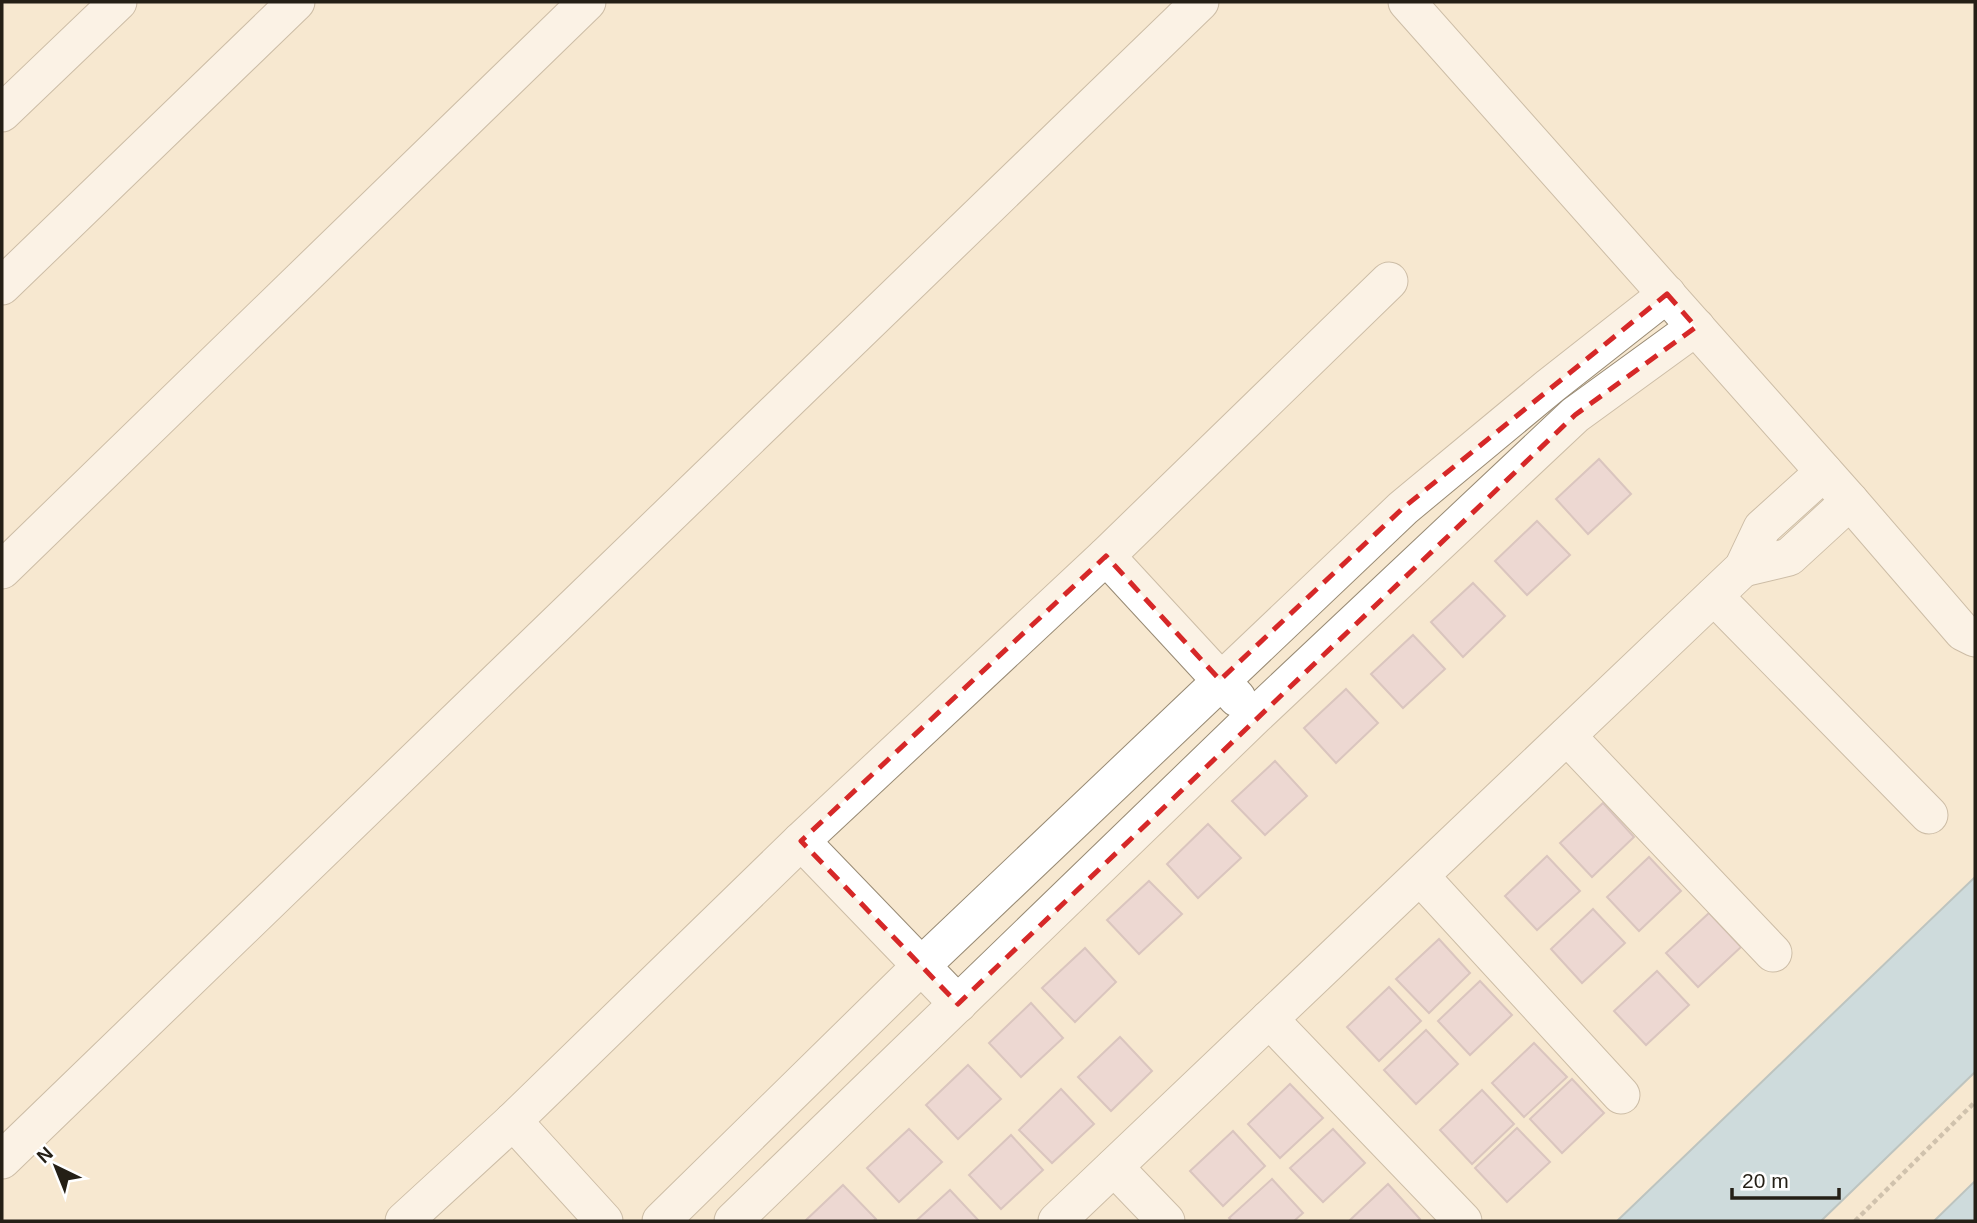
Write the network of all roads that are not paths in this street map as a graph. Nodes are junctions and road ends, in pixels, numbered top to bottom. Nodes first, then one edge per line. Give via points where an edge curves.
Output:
1 (118, 2) edge
2 (296, 2) edge
3 (587, 2) edge
4 (1200, 2) edge
5 (1407, 2) edge
6 (2, 113) edge
7 (1389, 281) dead end
8 (2, 286) edge
9 (1667, 293) junction
10 (1696, 327) junction
11 (1550, 386) junction
12 (1575, 415) junction
13 (1824, 472) junction
14 (1850, 501) junction
15 (1106, 556) junction
16 (1744, 568) junction
17 (2, 570) edge
18 (1714, 596) junction
19 (1975, 638) edge
20 (1220, 680) junction
21 (1255, 716) junction
22 (1567, 736) junction
23 (1929, 815) dead end
24 (801, 841) junction
25 (1420, 876) junction
26 (1773, 953) dead end
27 (921, 966) junction
28 (958, 1004) junction
29 (1269, 1019) junction
30 (1621, 1095) dead end
31 (513, 1121) junction
32 (2, 1160) edge
33 (1114, 1167) junction
34 (404, 1221) edge
35 (604, 1221) edge
36 (661, 1221) edge
37 (733, 1221) edge
38 (1057, 1221) edge
39 (1166, 1221) edge
40 (1462, 1221) edge

1 - 6 street
2 - 8 street
3 - 17 street
4 - 32 street
5 - 9 street
7 - 15 street
9 - 10 street
9 - 11 street
10 - 12 street
10 - 13 street
11 - 12 street
11 - 20 street via 1403,508
12 - 21 street
13 - 14 street
13 - 16 street via 1762,528
14 - 16 street via 1789,557
14 - 19 street via 1963,632
15 - 20 street
15 - 24 street
16 - 18 street
18 - 22 street
18 - 23 street
20 - 21 street
20 - 27 street
21 - 28 street
22 - 25 street
22 - 26 street
24 - 27 street
24 - 31 street
25 - 29 street
25 - 30 street
27 - 28 street
27 - 36 street
28 - 37 street
29 - 33 street
29 - 40 street
31 - 34 street
31 - 35 street
33 - 38 street
33 - 39 street

